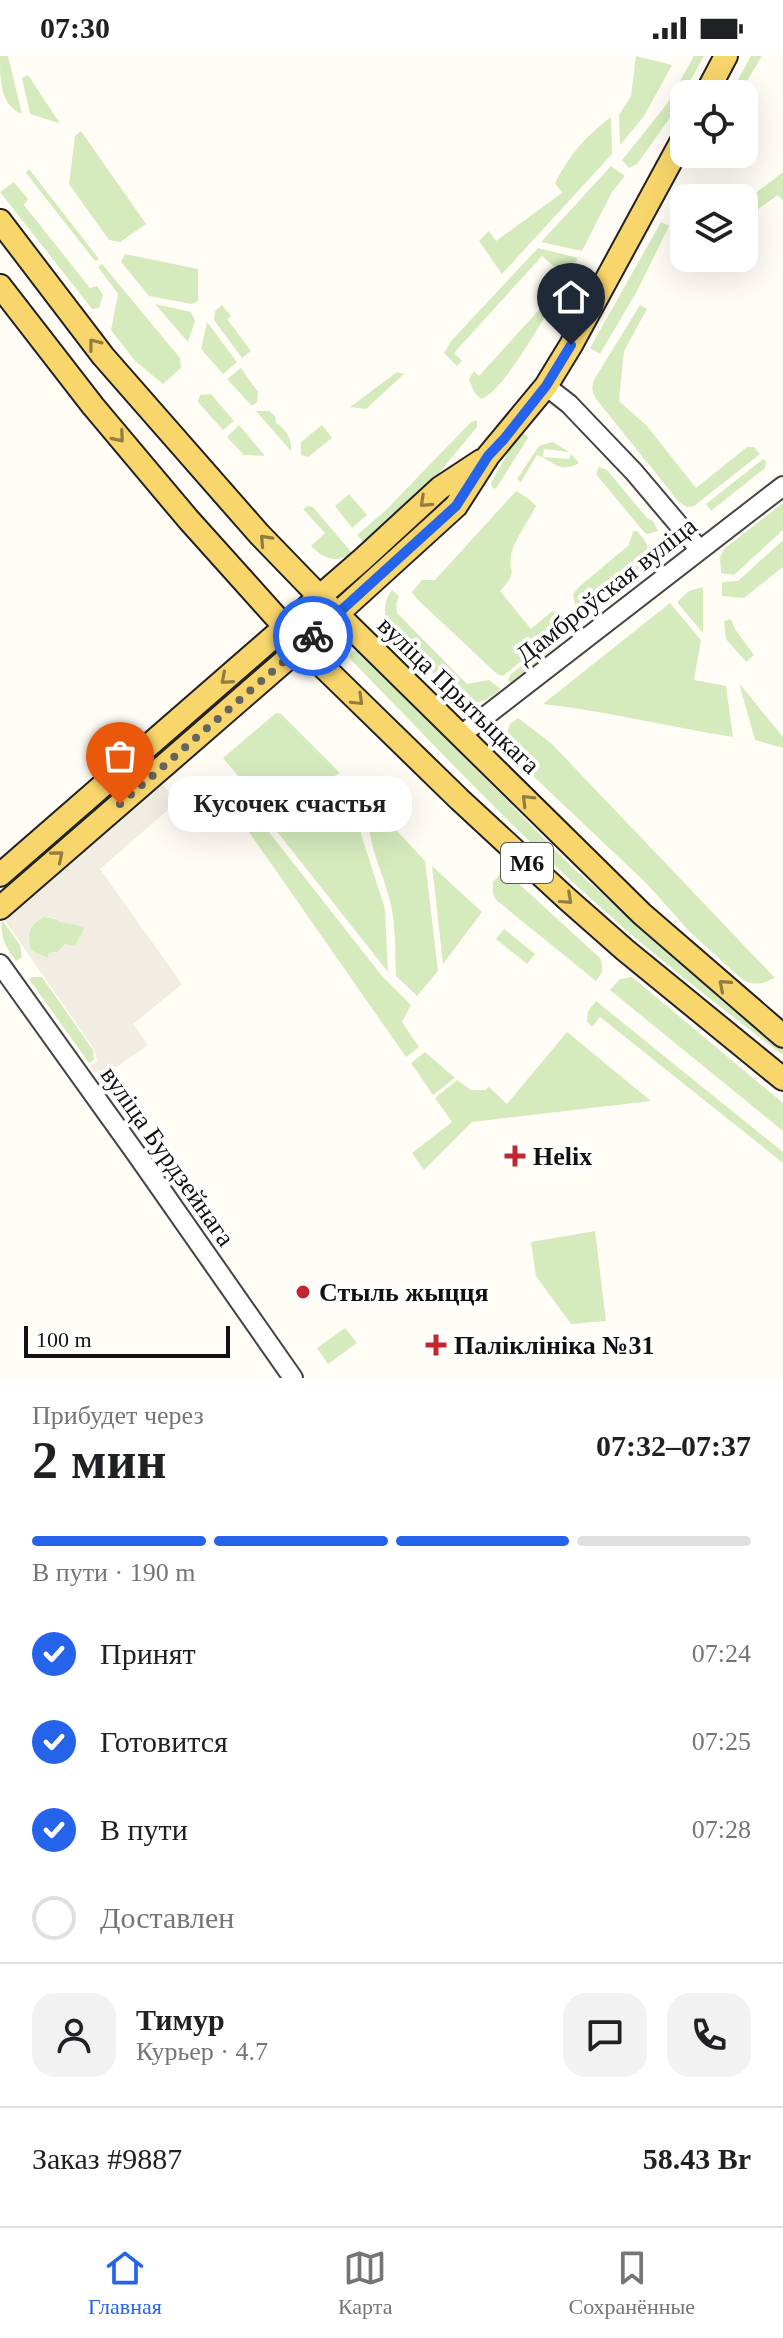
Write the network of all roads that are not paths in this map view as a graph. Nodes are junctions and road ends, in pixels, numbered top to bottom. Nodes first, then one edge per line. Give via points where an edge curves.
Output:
1 (726, 56) edge
2 (713, 80) edge
3 (670, 163) edge
4 (0, 221) edge
5 (0, 286) edge
6 (546, 386) junction
7 (488, 456) junction
8 (783, 486) edge
9 (700, 550) junction
10 (319, 596) junction
11 (337, 615) junction
12 (285, 628) junction
13 (302, 646) junction
14 (461, 735) junction
15 (0, 875) edge
16 (0, 908) edge
17 (0, 964) edge
18 (783, 1036) edge
19 (783, 1079) edge
20 (293, 1378) edge

1 - 2 main road
3 - 6 main road
10 -> 4 main road, вуліца Прытыцкага / М6 via 103,356
5 -> 12 main road, М6 via 103,417
6 - 7 main road
6 - 9 street via 634,472
7 -> 10 main road via 440,488
7 - 11 main road via 456,506
8 - 9 street, Дамброўская вуліца
9 - 14 street, Дамброўская вуліца
10 - 11 main road, вуліца Прытыцкага / М6
10 - 12 main road
11 - 13 main road
11 - 14 main road, вуліца Прытыцкага / М6
12 - 13 main road, М6
12 -> 15 main road
16 -> 13 main road
13 -> 19 main road, М6 via 566,898
18 -> 14 main road, вуліца Прытыцкага / М6 via 642,914
17 - 20 street, вуліца Бурдзейнага

